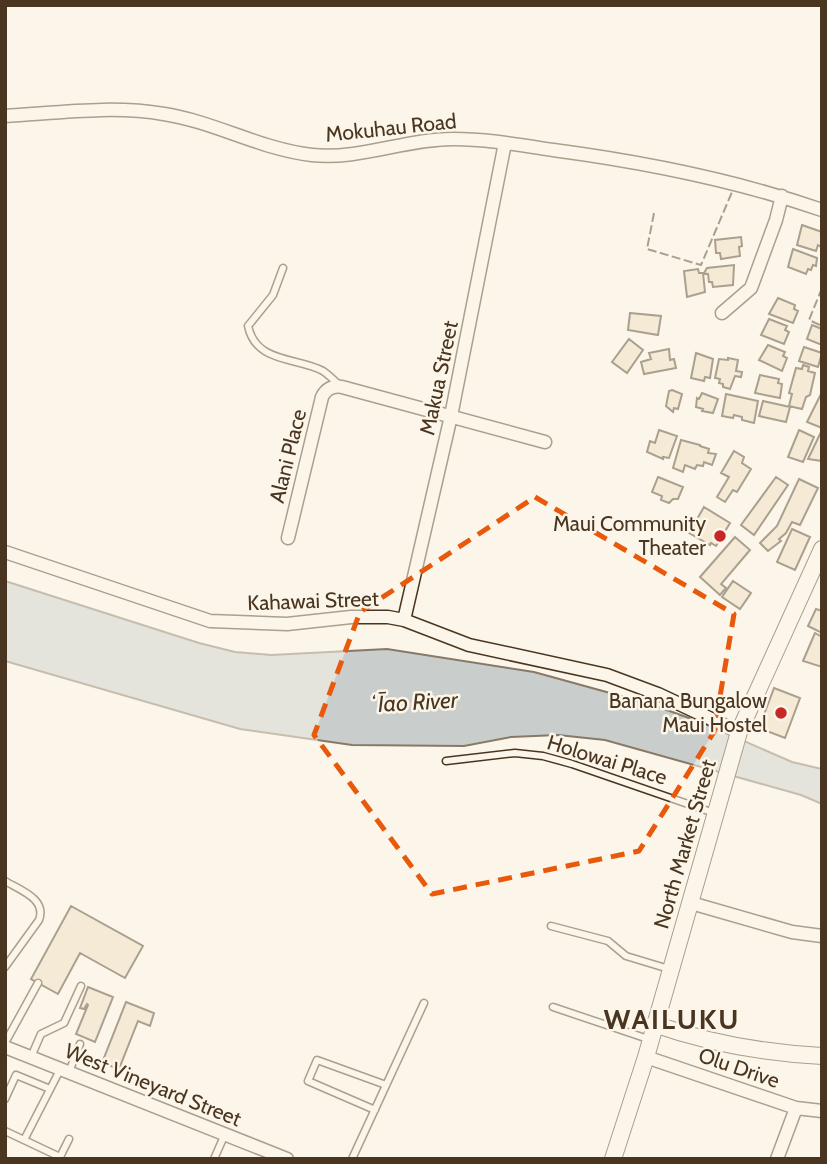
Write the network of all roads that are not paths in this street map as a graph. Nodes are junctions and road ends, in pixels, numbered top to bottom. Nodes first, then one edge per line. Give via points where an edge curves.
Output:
1 (5, 116) edge
2 (505, 143) junction
3 (782, 196) junction
4 (822, 210) edge
5 (283, 268) dead end
6 (722, 313) dead end
7 (336, 387) junction
8 (451, 416) junction
9 (545, 442) dead end
10 (288, 538) dead end
11 (822, 550) edge
12 (5, 552) edge
13 (404, 620) junction
14 (739, 732) junction
15 (446, 761) dead end
16 (714, 813) junction
17 (5, 881) edge
18 (691, 903) junction
19 (551, 926) dead end
20 (822, 936) edge
21 (5, 967) edge
22 (671, 970) junction
23 (38, 983) dead end
24 (81, 986) dead end
25 (424, 1003) dead end
26 (553, 1007) dead end
27 (652, 1032) junction
28 (5, 1045) edge
29 (80, 1045) dead end
30 (822, 1056) edge
31 (31, 1057) junction
32 (646, 1057) junction
33 (65, 1070) junction
34 (386, 1085) junction
35 (50, 1089) junction
36 (5, 1099) edge
37 (796, 1108) junction
38 (374, 1110) junction
39 (822, 1111) edge
40 (5, 1130) edge
41 (225, 1134) junction
42 (69, 1139) dead end
43 (24, 1140) junction
44 (214, 1159) edge
45 (287, 1159) edge
46 (352, 1159) edge
47 (613, 1159) edge
48 (776, 1159) edge

1 - 2 street, Mokuhau Road via 129,110 163,114 314,155 354,155 428,140
2 - 3 street, Mokuhau Road via 625,159
2 - 8 street, Makua Street
3 - 4 street, Mokuhau Road
3 - 6 street via 751,288
5 - 7 lane via 273,295 248,326 251,339 278,358 323,371
7 - 8 street
7 - 10 street, Alani Place via 323,397
8 - 9 street
8 - 13 street, Makua Street
11 - 14 street, North Market Street
12 - 13 street, Kahawai Street via 210,621
13 - 14 street, Kahawai Street via 469,645 607,675
14 - 16 street, North Market Street
15 - 16 lane, Holowai Place via 515,753 543,756
16 - 18 street, North Market Street
17 - 21 lane via 36,901 41,915
18 - 20 street
18 - 22 street, North Market Street
19 - 22 lane via 608,941 626,956
22 - 27 street, North Market Street
23 - 28 lane
24 - 31 lane via 64,1023 41,1034
25 - 34 lane
26 - 27 lane
27 - 30 street
27 - 32 street, North Market Street
28 - 31 street, West Vineyard Street
29 - 33 lane
31 - 33 street, West Vineyard Street
32 - 37 street, Olu Drive
32 - 47 street, North Market Street
33 - 35 lane
33 - 41 street, West Vineyard Street
34 - 38 lane
34 - 38 lane via 317,1060 308,1081
35 - 36 lane via 16,1075
35 - 43 lane
37 - 39 street, Olu Drive
37 - 48 street
38 - 46 lane
40 - 43 lane
41 - 44 lane
41 - 45 street, West Vineyard Street
42 - 43 lane via 60,1157

